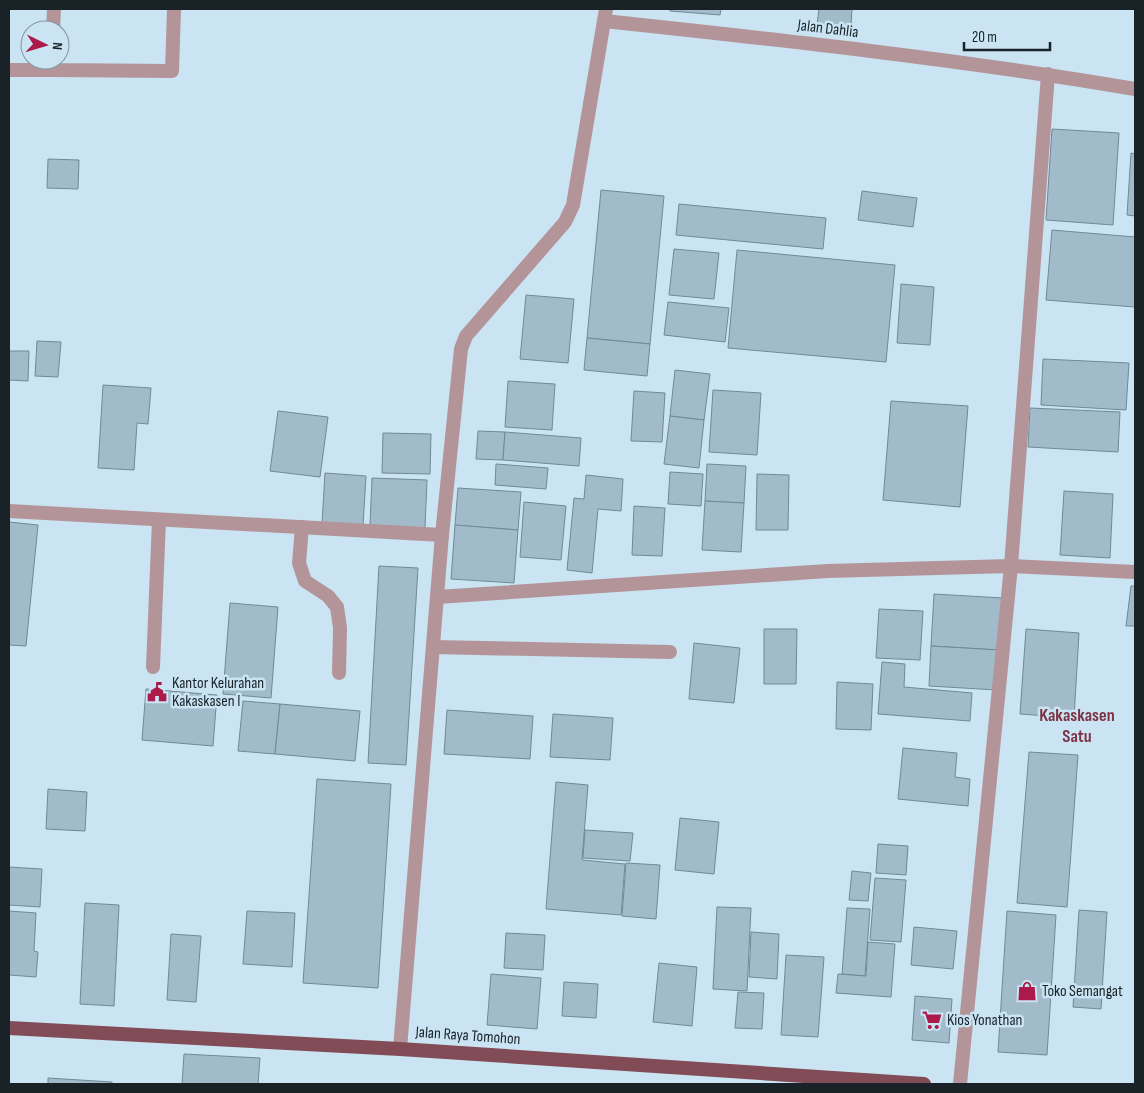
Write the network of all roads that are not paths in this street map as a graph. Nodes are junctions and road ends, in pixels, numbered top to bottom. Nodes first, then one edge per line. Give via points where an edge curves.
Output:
1 (174, 9) edge
2 (605, 15) edge
3 (70, 66) edge
4 (1048, 74) junction
5 (1135, 89) edge
6 (9, 511) edge
7 (159, 520) junction
8 (302, 527) junction
9 (442, 535) junction
10 (1011, 566) junction
11 (1135, 572) edge
12 (436, 597) junction
13 (433, 647) junction
14 (670, 652) dead end
15 (153, 667) dead end
16 (339, 673) dead end
17 (9, 1028) edge
18 (400, 1049) junction
19 (924, 1084) edge
20 (960, 1084) edge

1 - 3 street via 172,71
2 - 4 street, Jalan Dahlia
2 - 9 street via 573,205 565,222 463,340
4 - 5 street, Jalan Dahlia
4 - 10 street
6 - 7 street
7 - 8 street
7 - 15 street
8 - 9 street
8 - 16 street via 299,563 305,581 328,596 337,608
9 - 12 street
10 - 11 street
10 - 12 street via 828,571
10 - 20 street
12 - 13 street
13 - 14 street
13 - 18 street
17 - 18 highway, Jalan Raya Tomohon
18 - 19 highway, Jalan Raya Tomohon

